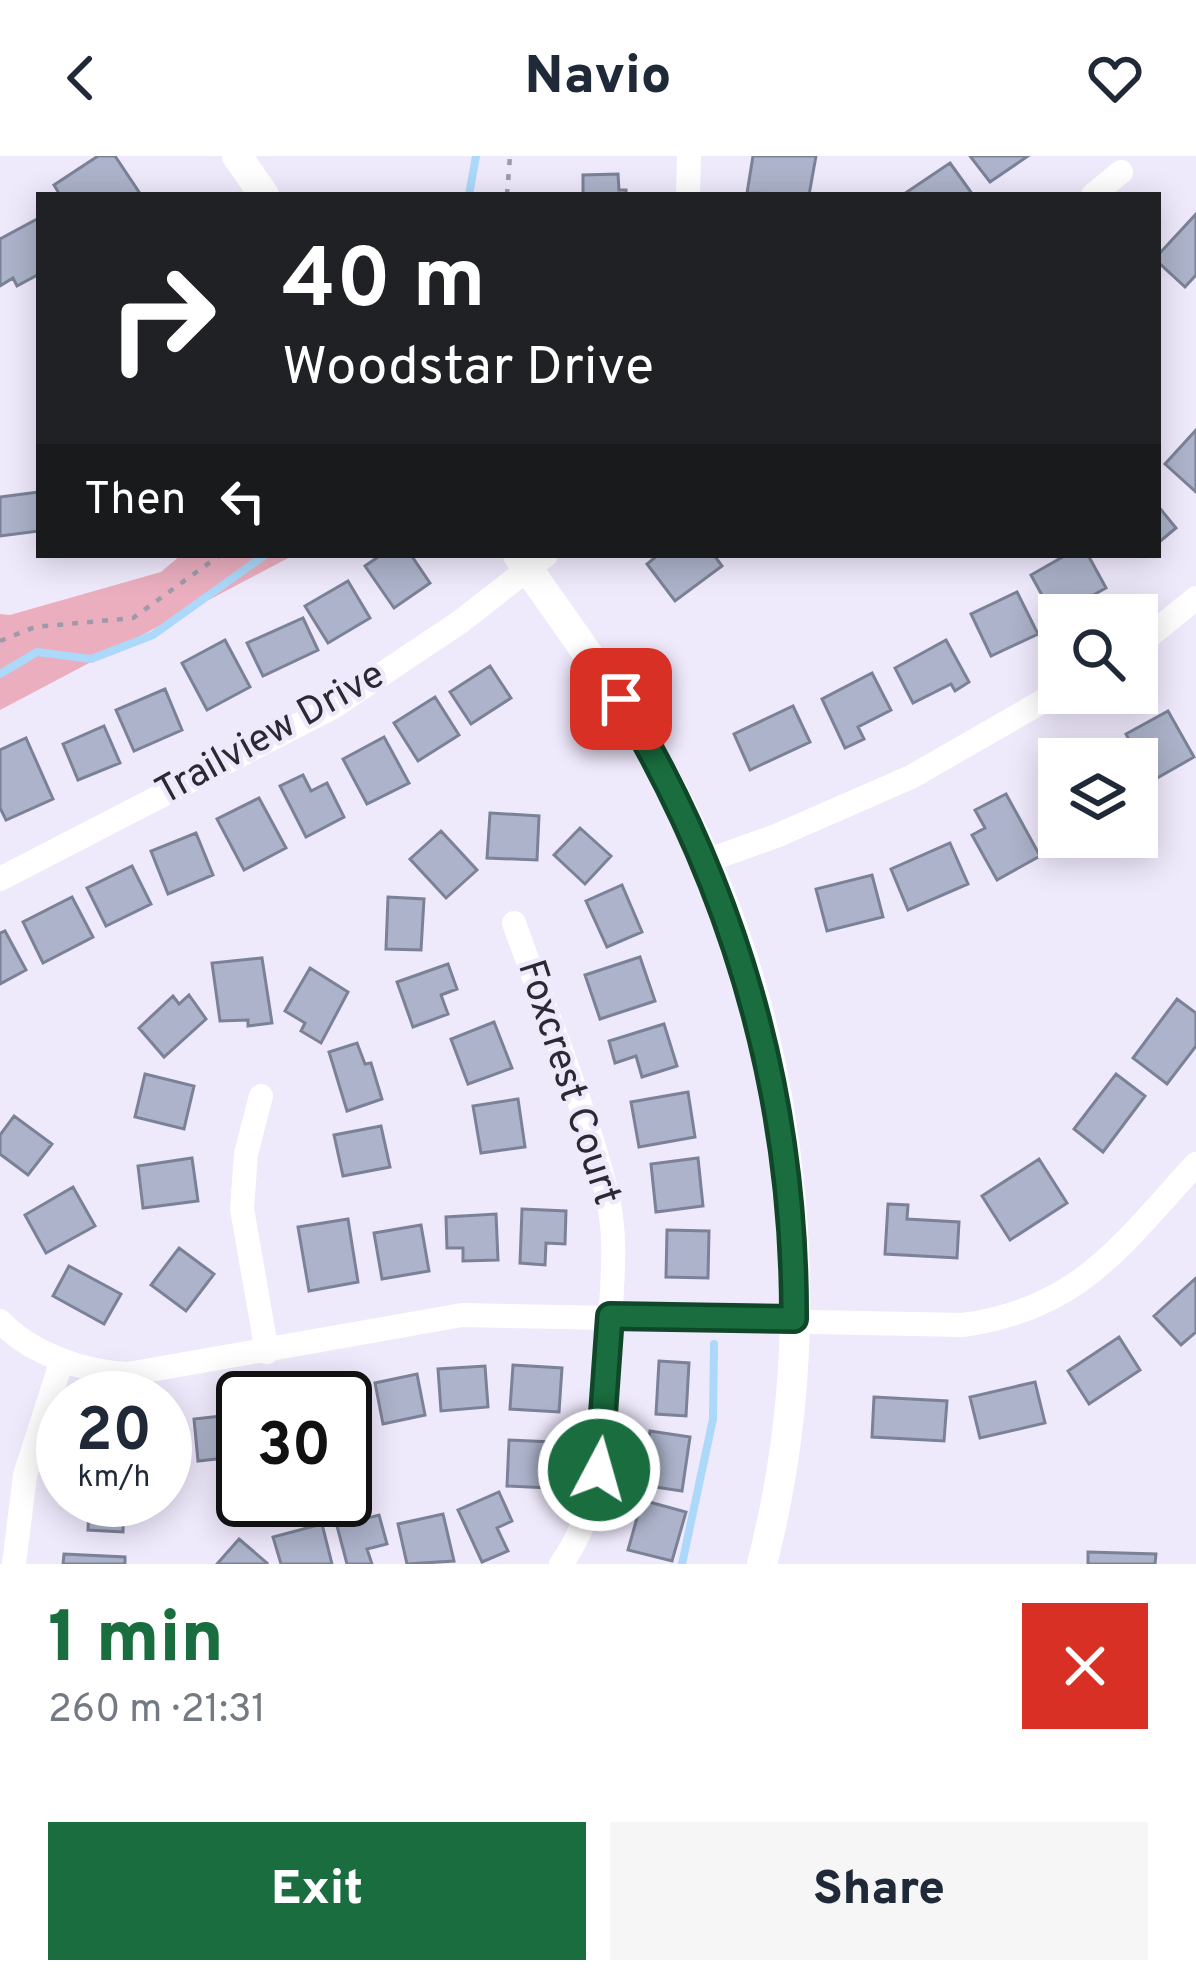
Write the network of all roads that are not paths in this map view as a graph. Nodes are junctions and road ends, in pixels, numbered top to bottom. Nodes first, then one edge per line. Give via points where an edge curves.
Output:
1 (238, 156) edge
2 (689, 156) edge
3 (1121, 172) dead end
4 (262, 192) edge
5 (688, 192) edge
6 (1097, 192) edge
7 (530, 559) edge
8 (1196, 598) edge
9 (1158, 629) edge
10 (1038, 704) edge
11 (706, 861) junction
12 (0, 879) edge
13 (514, 923) dead end
14 (261, 1096) dead end
15 (1196, 1163) edge
16 (610, 1316) junction
17 (794, 1319) junction
18 (0, 1321) edge
19 (267, 1352) junction
20 (62, 1360) junction
21 (14, 1564) edge
22 (561, 1564) edge
23 (762, 1564) edge

1 - 4 street
2 - 5 street
3 - 6 street
7 - 11 street via 621,699
7 - 12 street, Trailview Drive via 460,622 333,706
8 - 9 street
10 - 11 street via 911,777
11 - 17 street via 774,1084 789,1181
13 - 16 street, Foxcrest Court via 606,1190 614,1231
14 - 19 street via 242,1209
15 - 17 street via 1106,1261 1045,1304 963,1325
16 - 17 street
16 - 19 street via 462,1315
16 - 22 street, Foxcrest Court via 599,1470
17 - 23 street via 780,1486
18 - 20 street
19 - 20 street via 128,1374
20 - 21 street via 25,1474

